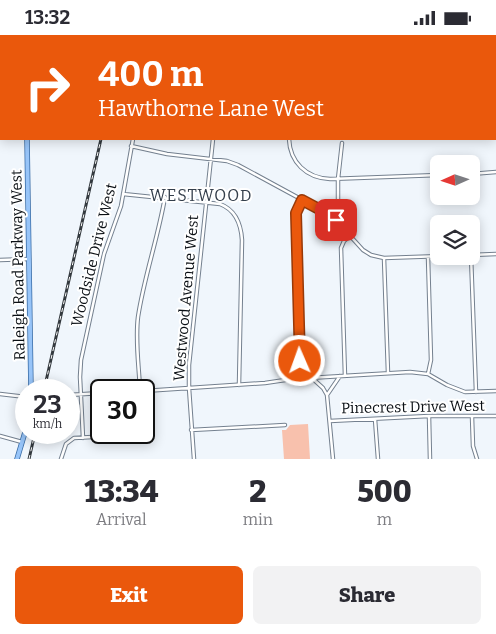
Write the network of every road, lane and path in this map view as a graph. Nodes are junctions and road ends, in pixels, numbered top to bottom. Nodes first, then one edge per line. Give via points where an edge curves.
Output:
1 (27, 140) edge
2 (133, 140) edge
3 (213, 140) edge
4 (289, 140) edge
5 (342, 143) dead end
6 (131, 145) junction
7 (210, 159) junction
8 (496, 171) edge
9 (480, 173) edge
10 (430, 175) edge
11 (338, 179) junction
12 (123, 194) junction
13 (165, 197) junction
14 (302, 200) junction
15 (206, 202) junction
16 (332, 216) junction
17 (350, 235) junction
18 (496, 254) edge
19 (480, 255) edge
20 (428, 257) joint
21 (384, 258) junction
22 (29, 259) junction
23 (0, 260) edge
24 (471, 265) edge
25 (388, 373) junction
26 (428, 373) junction
27 (345, 376) junction
28 (340, 377) junction
29 (312, 378) junction
30 (31, 379) edge
31 (80, 379) edge
32 (139, 379) edge
33 (300, 379) junction
34 (239, 385) junction
35 (189, 388) junction
36 (155, 390) edge
37 (496, 391) edge
38 (476, 392) junction
39 (0, 394) edge
40 (90, 394) edge
41 (80, 395) joint
42 (327, 395) junction
43 (15, 396) edge
44 (429, 416) junction
45 (496, 416) edge
46 (472, 417) junction
47 (375, 419) junction
48 (330, 421) junction
49 (285, 425) dead end
50 (192, 430) junction
51 (0, 436) edge
52 (83, 438) junction
53 (90, 438) edge
54 (15, 441) edge
55 (23, 444) edge
56 (17, 459) edge
57 (61, 459) edge
58 (194, 459) edge
59 (333, 459) edge
60 (378, 459) edge
61 (430, 459) edge
62 (477, 459) edge

1 - 22 main road, Raleigh Road Parkway West
2 - 6 street, Woodside Drive West
3 - 7 street, Westwood Avenue West
4 - 11 street via 293,157 304,171 318,178
5 - 11 street
6 - 7 street via 167,154
6 - 12 street, Woodside Drive West
7 - 14 street via 238,165
7 - 15 street, Westwood Avenue West
8 - 9 street
10 - 11 street
11 - 16 street via 338,203
12 - 13 street
12 - 31 street, Woodside Drive West via 104,254 84,343
13 - 15 street
13 - 32 street via 138,319
14 - 16 street
14 - 33 street via 296,217
15 - 34 street via 225,206 241,229
15 - 35 street, Westwood Avenue West
16 - 17 street
17 - 21 street via 363,250
17 - 27 street via 341,247
18 - 19 street
20 - 21 street
20 - 26 street via 431,360
21 - 25 street
22 - 23 street
22 - 30 main road, Raleigh Road Parkway West
24 - 38 street
25 - 26 street
25 - 27 street
26 - 38 street via 454,388
27 - 28 street
28 - 29 street
28 - 42 street
29 - 33 street
29 - 42 street
33 - 34 street
34 - 35 street
35 - 36 street
35 - 50 street, Westwood Avenue West
37 - 38 street
39 - 43 street
40 - 41 street
41 - 52 street, Woodside Drive West
42 - 48 street
44 - 46 street, Pinecrest Drive West
44 - 47 street, Pinecrest Drive West
44 - 61 street
45 - 46 street, Pinecrest Drive West
46 - 62 street
47 - 48 street, Pinecrest Drive West
47 - 60 street
48 - 59 street
49 - 50 street
50 - 58 street, Westwood Avenue West
51 - 54 street
52 - 53 street
52 - 57 street via 68,441
55 - 56 main road

